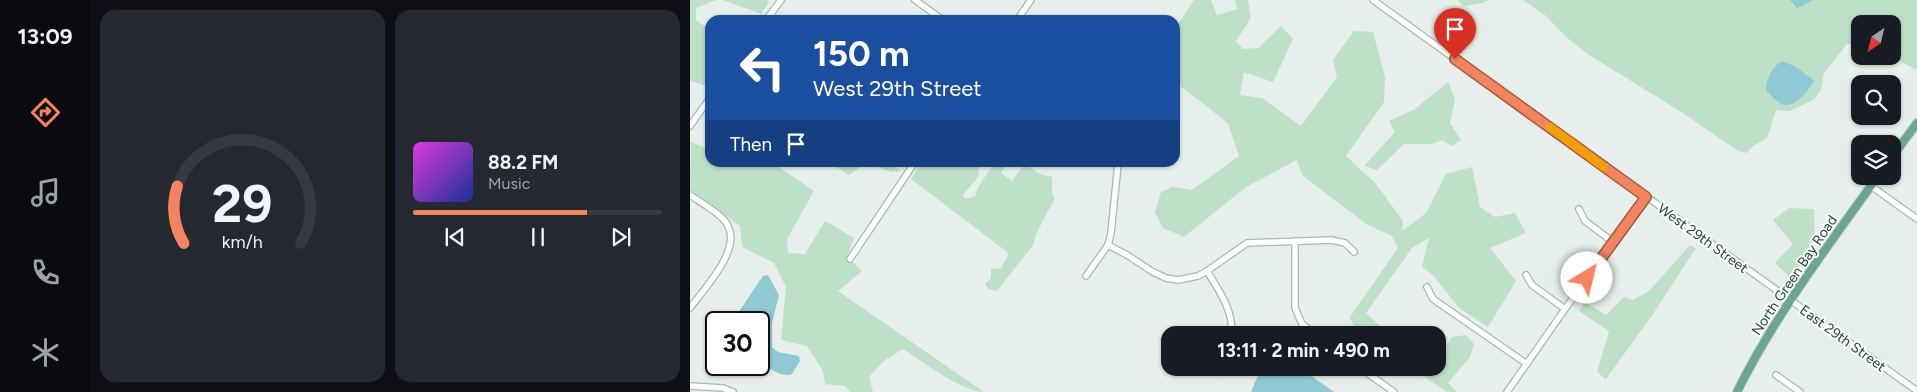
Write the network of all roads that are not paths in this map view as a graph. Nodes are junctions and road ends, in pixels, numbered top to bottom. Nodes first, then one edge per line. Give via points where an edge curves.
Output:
1 (781, 0) edge
2 (915, 0) edge
3 (1032, 0) edge
4 (1373, 0) edge
5 (770, 15) edge
6 (936, 15) edge
7 (1021, 15) edge
8 (705, 105) edge
9 (1917, 123) edge
10 (690, 126) edge
11 (1901, 145) edge
12 (912, 167) edge
13 (1118, 167) edge
14 (1871, 186) joint
15 (690, 195) edge
16 (1646, 197) junction
17 (1579, 209) dead end
18 (1917, 219) edge
19 (1295, 241) junction
20 (1613, 242) junction
21 (1108, 245) junction
22 (1354, 252) dead end
23 (850, 259) dead end
24 (1207, 271) junction
25 (1526, 275) dead end
26 (1086, 276) dead end
27 (1427, 287) dead end
28 (1790, 300) junction
29 (690, 308) edge
30 (1565, 309) junction
31 (1232, 326) edge
32 (1305, 326) edge
33 (1526, 364) junction
34 (1776, 375) dead end
35 (1370, 376) edge
36 (690, 386) edge
37 (1390, 391) edge
38 (1917, 391) edge
39 (733, 392) edge
40 (1507, 392) edge
41 (1737, 392) edge
42 (1800, 392) edge

1 - 5 street
2 - 6 street
3 - 7 street
4 - 16 street, West 29th Street
8 - 10 street
9 - 11 main road
12 - 23 street
13 - 21 street
14 - 18 street
14 - 28 main road, North Green Bay Road
15 - 29 street via 723,218 732,239 727,256
16 - 20 street
16 - 28 street, West 29th Street
17 - 20 street via 1584,221
19 - 22 street via 1332,240 1345,243
19 - 24 street via 1247,243
19 - 32 street via 1295,308
20 - 30 street
21 - 24 street via 1166,278 1186,279
21 - 26 street
24 - 31 street via 1231,314
25 - 30 street via 1532,285
27 - 33 street via 1433,299
28 - 38 street, East 29th Street
28 - 41 main road, North Green Bay Road
30 - 33 street
33 - 40 street
34 - 42 street
35 - 37 street
36 - 39 street via 723,388

